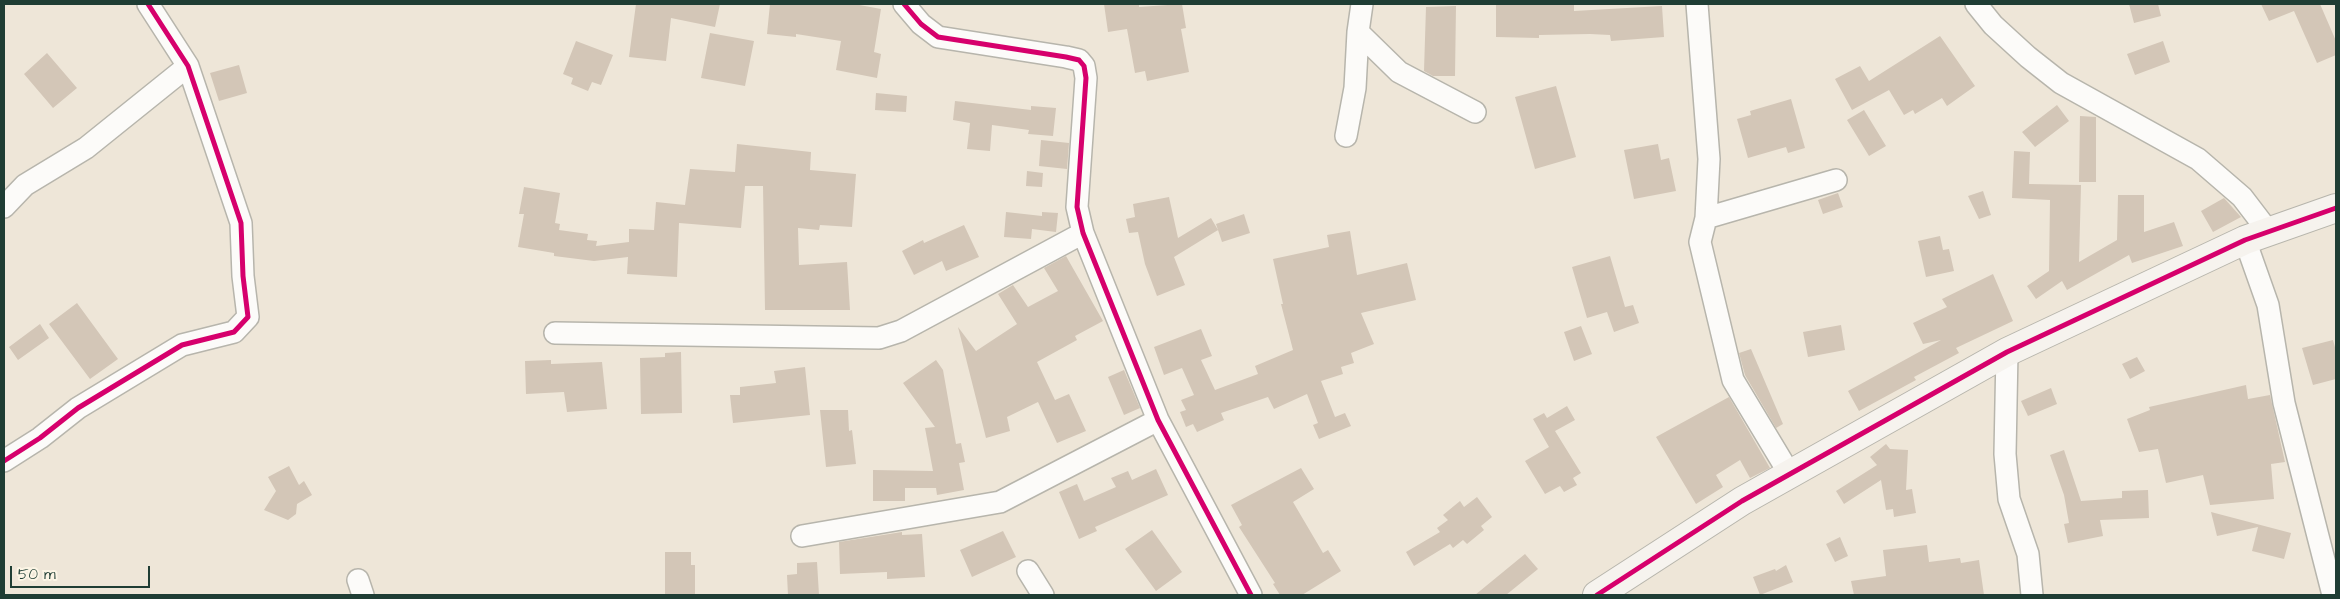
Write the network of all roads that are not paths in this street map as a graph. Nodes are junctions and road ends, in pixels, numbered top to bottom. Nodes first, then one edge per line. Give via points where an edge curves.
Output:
1 (148, 4) edge
2 (904, 4) edge
3 (1362, 4) edge
4 (1697, 4) edge
5 (1976, 4) edge
6 (1358, 32) junction
7 (188, 66) junction
8 (1475, 112) dead end
9 (1346, 136) dead end
10 (1836, 180) dead end
11 (4, 207) edge
12 (2336, 208) edge
13 (1706, 218) junction
14 (1083, 232) junction
15 (2257, 235) junction
16 (555, 332) dead end
17 (2007, 352) junction
18 (1158, 420) junction
19 (4, 461) edge
20 (1789, 473) junction
21 (802, 536) dead end
22 (1028, 571) dead end
23 (1043, 595) edge
24 (1251, 595) edge
25 (1597, 595) edge
26 (2032, 595) edge
27 (2333, 595) edge

1 - 7 street
2 - 14 street via 921,24 938,37 1066,57 1079,60 1084,66 1086,78 1077,207
3 - 6 street
4 - 13 street via 1709,159
5 - 15 street via 1993,25 2062,83 2198,159 2242,197
6 - 8 street via 1399,72
6 - 9 street via 1355,88
7 - 11 street via 86,148 25,185
7 - 19 street via 241,222 242,276 248,317 234,332 182,345 78,408
10 - 13 street
12 - 15 street
13 - 20 street via 1700,242 1732,380
14 - 16 street via 901,332 879,338
14 - 18 street
15 - 17 street
15 - 27 street via 2284,403
17 - 20 street
17 - 26 street via 2005,454 2009,499 2028,554
18 - 21 street via 1000,502
18 - 24 street
20 - 25 street
22 - 23 street

